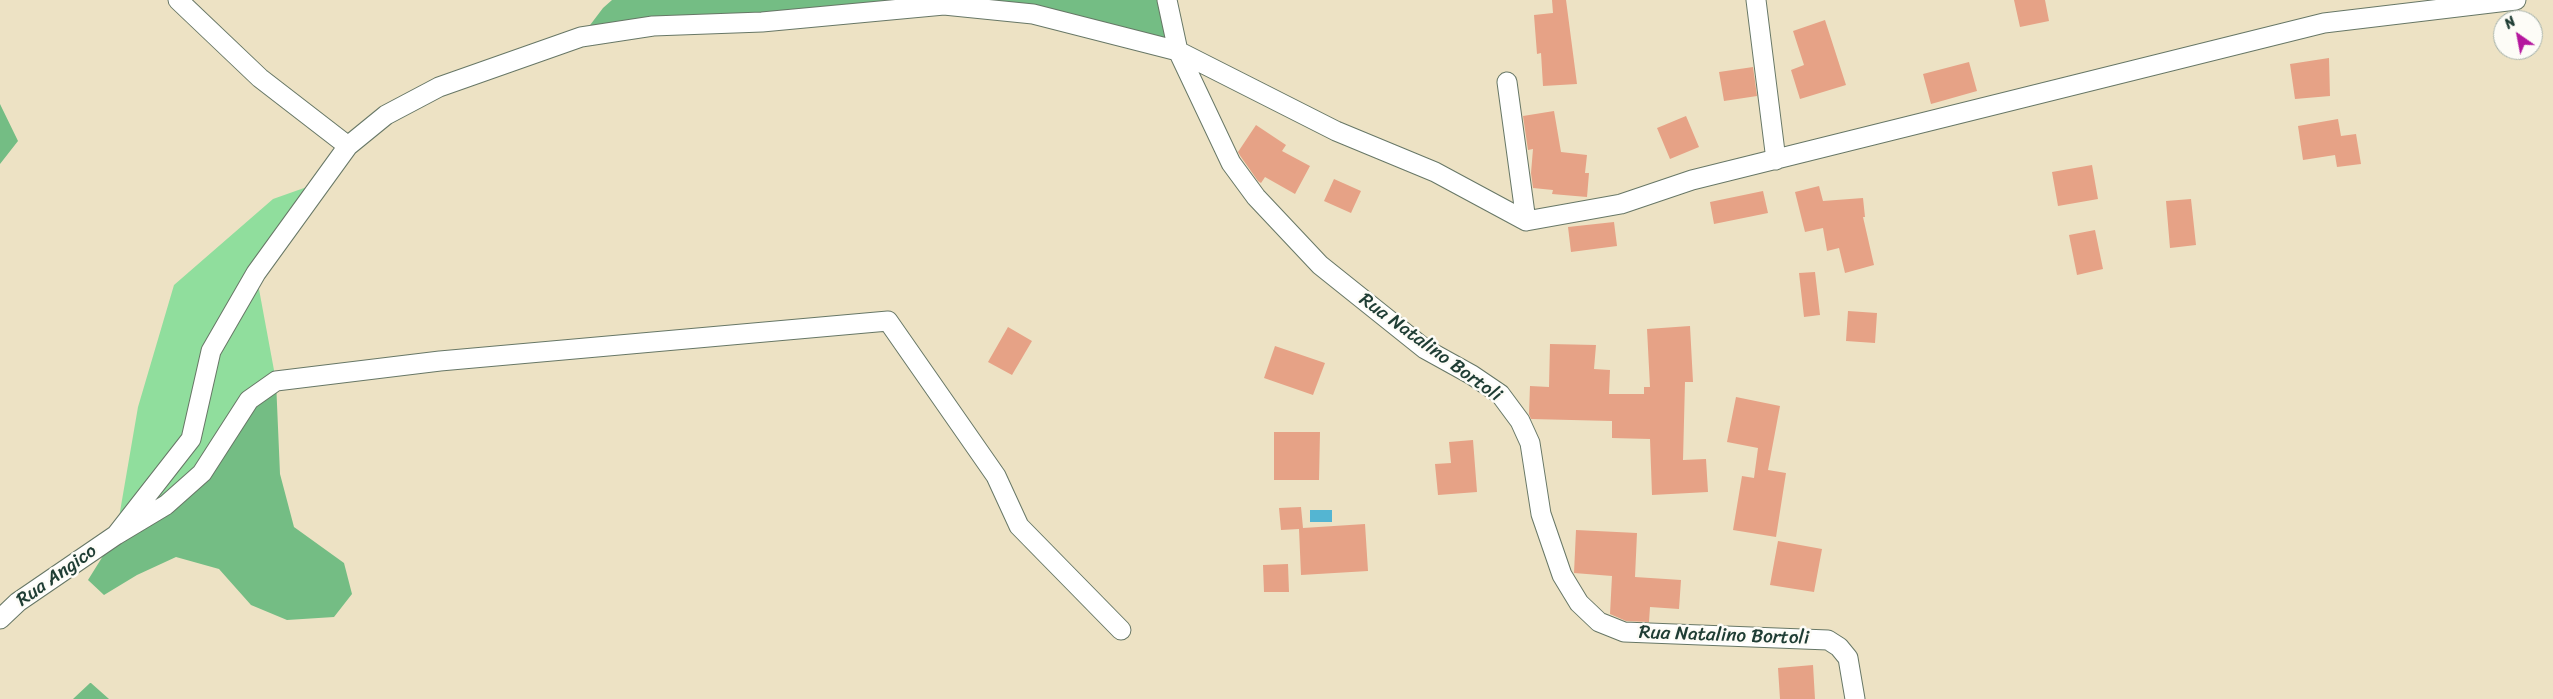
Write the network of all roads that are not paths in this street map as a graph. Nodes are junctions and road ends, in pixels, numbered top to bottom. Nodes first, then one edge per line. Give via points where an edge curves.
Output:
1 (178, 0) edge
2 (1167, 0) edge
3 (1756, 0) edge
4 (2516, 0) edge
5 (1178, 51) junction
6 (1508, 82) dead end
7 (348, 146) junction
8 (1776, 160) junction
9 (1526, 221) junction
10 (116, 536) junction
11 (0, 619) edge
12 (1121, 630) dead end
13 (1855, 699) edge

1 - 7 street via 260,78
2 - 5 street, Rua Natalino Bortoli
3 - 8 street
4 - 8 street via 2324,23
5 - 7 street via 1033,14 944,5 762,22 652,26 581,37 439,87 386,115
5 - 9 street via 1336,131 1435,172
5 - 13 street, Rua Natalino Bortoli via 1231,163 1256,197 1320,266 1425,349 1500,394 1520,421 1530,443 1541,514 1562,575 1585,609 1599,622 1624,632 1828,640 1848,658
6 - 9 street
7 - 10 street via 256,273 211,352 191,440
8 - 9 street via 1692,180 1621,204
10 - 11 street, Rua Angico via 18,602
10 - 12 street, Rua Angico via 166,505 202,473 249,400 276,381 440,361 888,321 996,476 1019,526

